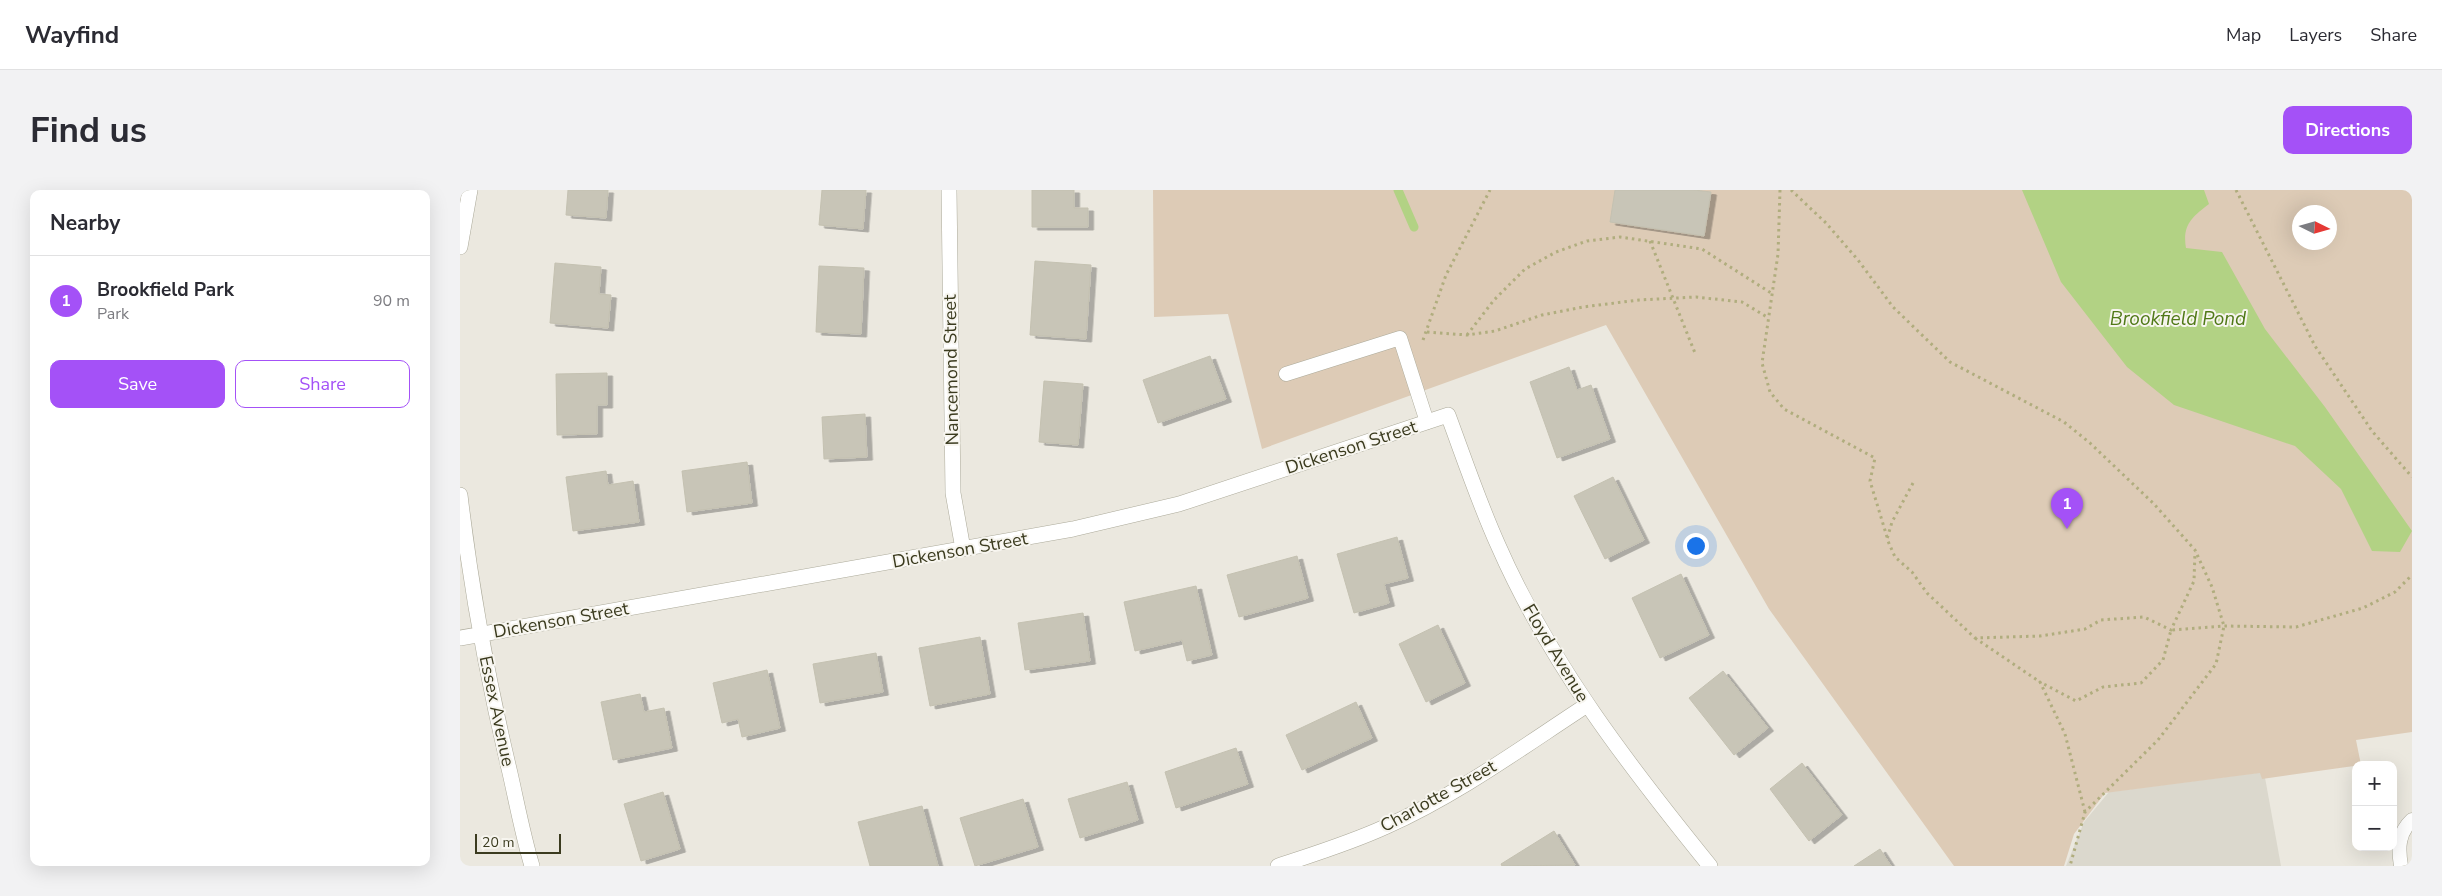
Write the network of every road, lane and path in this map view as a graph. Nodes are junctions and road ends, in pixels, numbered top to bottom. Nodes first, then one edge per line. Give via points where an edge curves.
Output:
1 (470, 190) edge
2 (949, 190) edge
3 (1490, 190) edge
4 (1780, 190) edge
5 (1791, 190) edge
6 (2236, 190) edge
7 (1650, 241) junction
8 (460, 248) edge
9 (1772, 294) junction
10 (1673, 298) junction
11 (1768, 317) junction
12 (1426, 332) junction
13 (1467, 335) junction
14 (1695, 353) dead end
15 (1410, 370) junction
16 (1286, 374) dead end
17 (1448, 414) joint
18 (1427, 422) junction
19 (2412, 477) edge
20 (1913, 483) dead end
21 (460, 495) edge
22 (1887, 539) junction
23 (963, 550) junction
24 (2195, 550) junction
25 (2412, 576) edge
26 (2224, 626) junction
27 (2171, 630) junction
28 (481, 634) junction
29 (460, 638) edge
30 (1975, 638) junction
31 (2040, 682) junction
32 (1587, 705) junction
33 (2085, 812) junction
34 (2412, 820) edge
35 (532, 866) edge
36 (1278, 866) edge
37 (1710, 866) edge
38 (2070, 866) edge
39 (2401, 866) edge

1 - 8 street
2 - 23 street, Nancemond Street via 952,493
3 - 12 path via 1446,275
4 - 9 path via 1778,254
5 - 24 path via 1826,223 1893,307 1950,362 2064,422 2154,504
6 - 19 path via 2314,346 2372,431
7 - 9 path via 1702,248
7 - 10 path
7 - 13 path via 1620,237 1587,242 1556,252 1525,269 1494,300
9 - 11 path
10 - 11 path via 1742,302
10 - 13 path via 1583,307 1542,315 1496,331
10 - 14 path
11 - 22 path via 1762,363 1770,392 1784,409 1875,458 1870,481
12 - 13 path
12 - 15 path
15 - 16 lane via 1400,338
15 - 18 lane
17 - 18 street, Dickenson Street
17 - 32 street, Floyd Avenue via 1497,545 1537,622
18 - 23 street, Dickenson Street via 1179,504
20 - 22 path via 1892,522
21 - 28 street, Essex Avenue
22 - 30 path via 1895,557 1912,572 1927,593
23 - 28 street, Dickenson Street
24 - 26 path via 2212,586
24 - 27 path via 2194,581
25 - 26 path via 2395,592 2363,608 2296,627
26 - 27 path
26 - 33 path via 2216,664 2158,740
27 - 30 path via 2144,617 2101,620 2085,629 2040,636
27 - 31 path via 2163,660 2141,683 2103,687 2076,701
28 - 29 street, Dickenson Street
28 - 35 street, Essex Avenue via 499,728
30 - 31 path
31 - 33 path via 2064,734
32 - 36 street, Charlotte Street via 1434,802 1331,849
32 - 37 street, Floyd Avenue via 1633,770
33 - 38 path
34 - 39 lane via 2400,834

